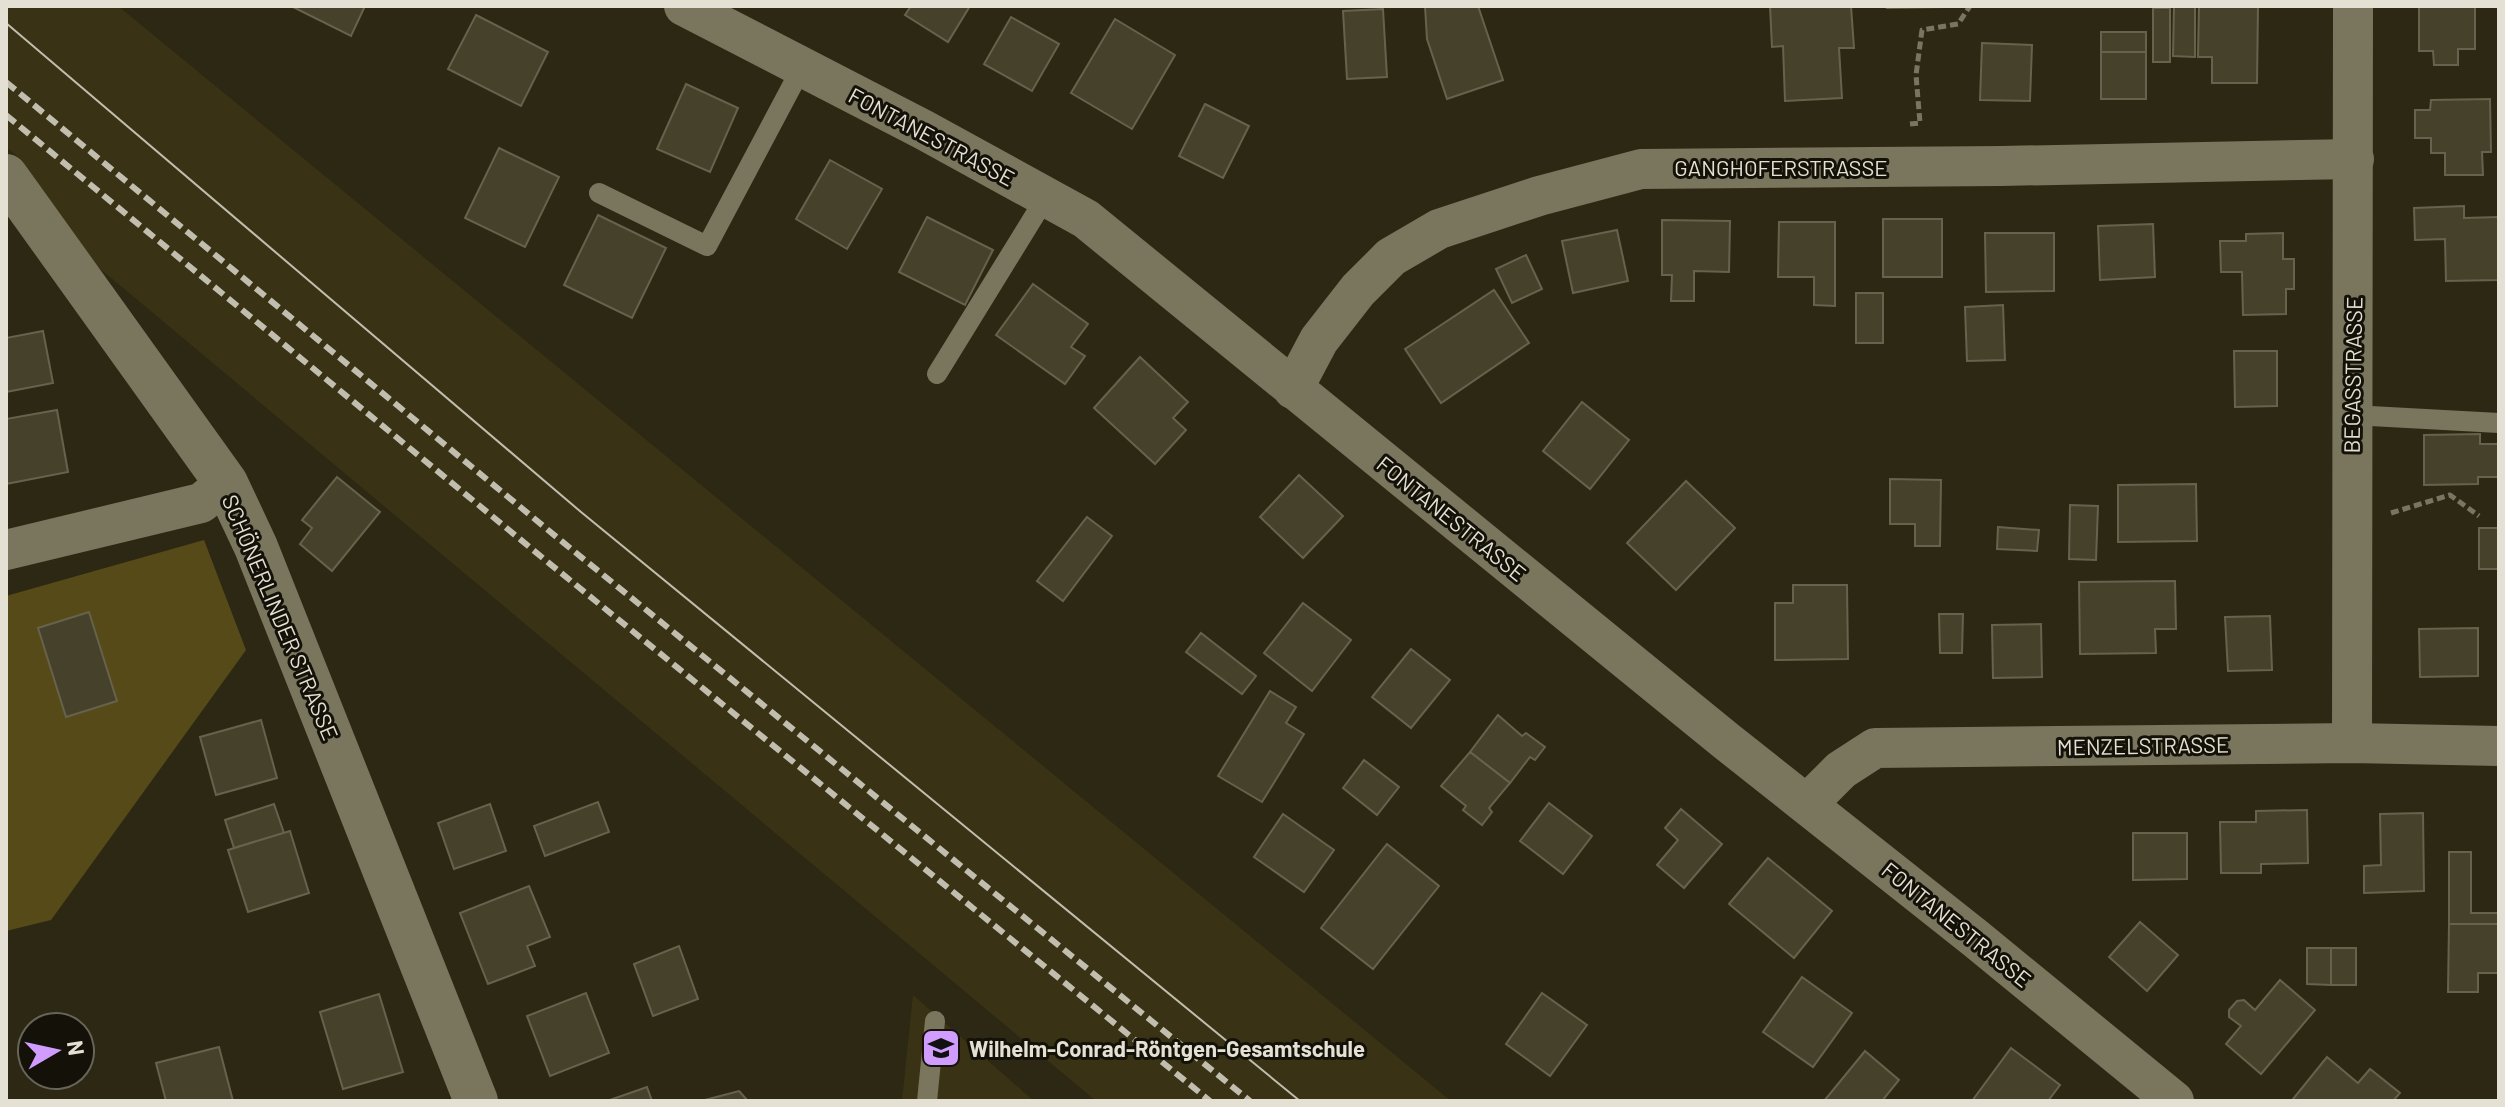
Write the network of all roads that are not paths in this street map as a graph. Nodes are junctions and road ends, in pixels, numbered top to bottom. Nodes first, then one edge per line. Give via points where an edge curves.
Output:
1 (684, 6) edge
2 (2353, 6) edge
3 (802, 67) junction
4 (2354, 159) junction
5 (6, 176) edge
6 (599, 193) dead end
7 (1046, 197) junction
8 (937, 374) dead end
9 (1293, 389) junction
10 (2352, 415) junction
11 (2499, 423) edge
12 (226, 483) junction
13 (6, 550) edge
14 (2352, 743) junction
15 (2499, 746) edge
16 (1808, 803) junction
17 (935, 1021) dead end
18 (476, 1101) edge
19 (927, 1101) edge
20 (2174, 1101) edge

1 - 3 street, FONTANESTRASSE
2 - 4 street, BEGASSTRASSE
3 - 6 lane via 707,246
3 - 7 street, FONTANESTRASSE
4 - 9 street, GANGHOFERSTRASSE via 1641,169 1439,229 1391,257 1319,340
4 - 10 street, BEGASSTRASSE
5 - 12 street, SCHÖNERLINDER STRASSE
7 - 8 lane
7 - 9 street, FONTANESTRASSE via 1093,224
9 - 16 street, FONTANESTRASSE
10 - 11 lane
10 - 14 street, BEGASSTRASSE
12 - 13 street via 201,503
12 - 18 street, SCHÖNERLINDER STRASSE
14 - 15 street, MENZELSTRASSE
14 - 16 street, MENZELSTRASSE via 1875,748 1841,770
16 - 20 street, FONTANESTRASSE
17 - 19 lane

